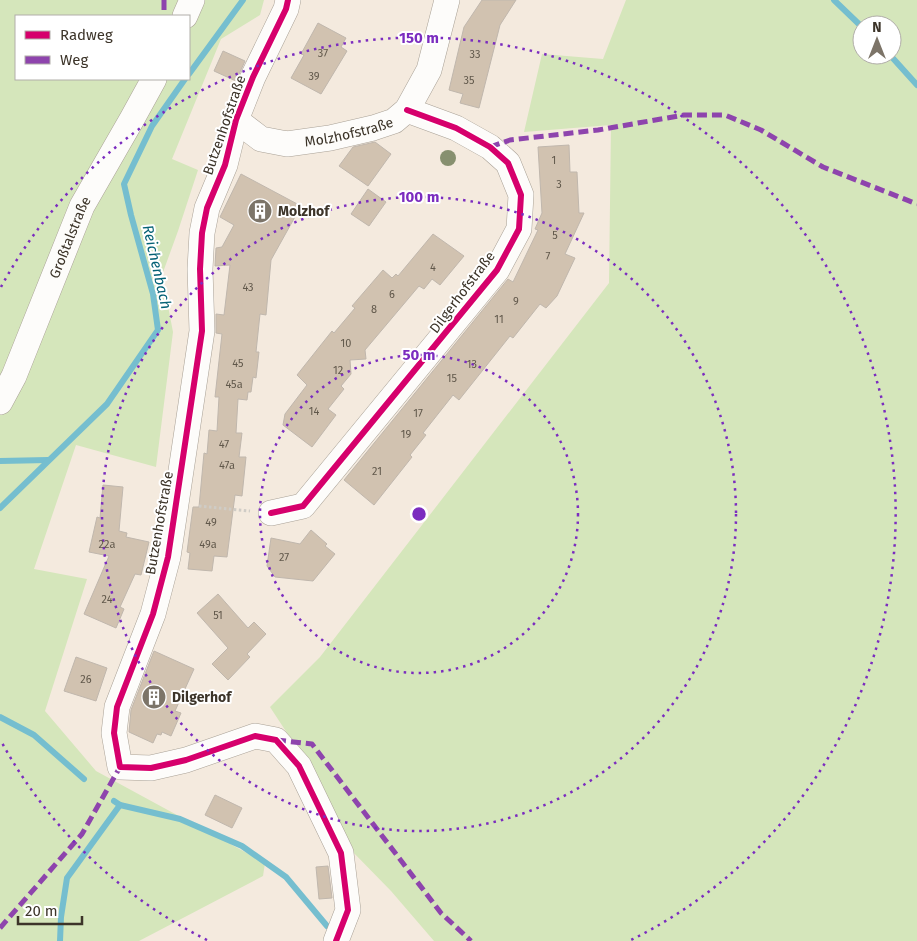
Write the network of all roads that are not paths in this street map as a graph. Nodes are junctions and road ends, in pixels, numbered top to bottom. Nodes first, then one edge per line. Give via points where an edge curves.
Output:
1 (192, 0) edge
2 (288, 0) edge
3 (447, 0) edge
4 (185, 15) edge
5 (153, 80) edge
6 (407, 110) junction
7 (236, 120) junction
8 (0, 402) edge
9 (271, 513) road end
10 (336, 941) edge

1 - 4 street
2 - 7 street, Butzenhofstraße
3 - 6 street, Molzhofstraße via 430,70
5 - 8 street, Großtalstraße via 82,206 14,376
6 - 7 street, Molzhofstraße via 394,121 373,128 288,144 261,139
6 - 9 street, Dilgerhofstraße via 456,128 490,147 508,163 521,195 519,229 498,270 303,506
7 - 10 street, Butzenhofstraße via 202,233 202,331 168,557 153,614 117,707 114,733 120,767 151,768 186,760 255,736 276,740 299,766 341,853 348,910

